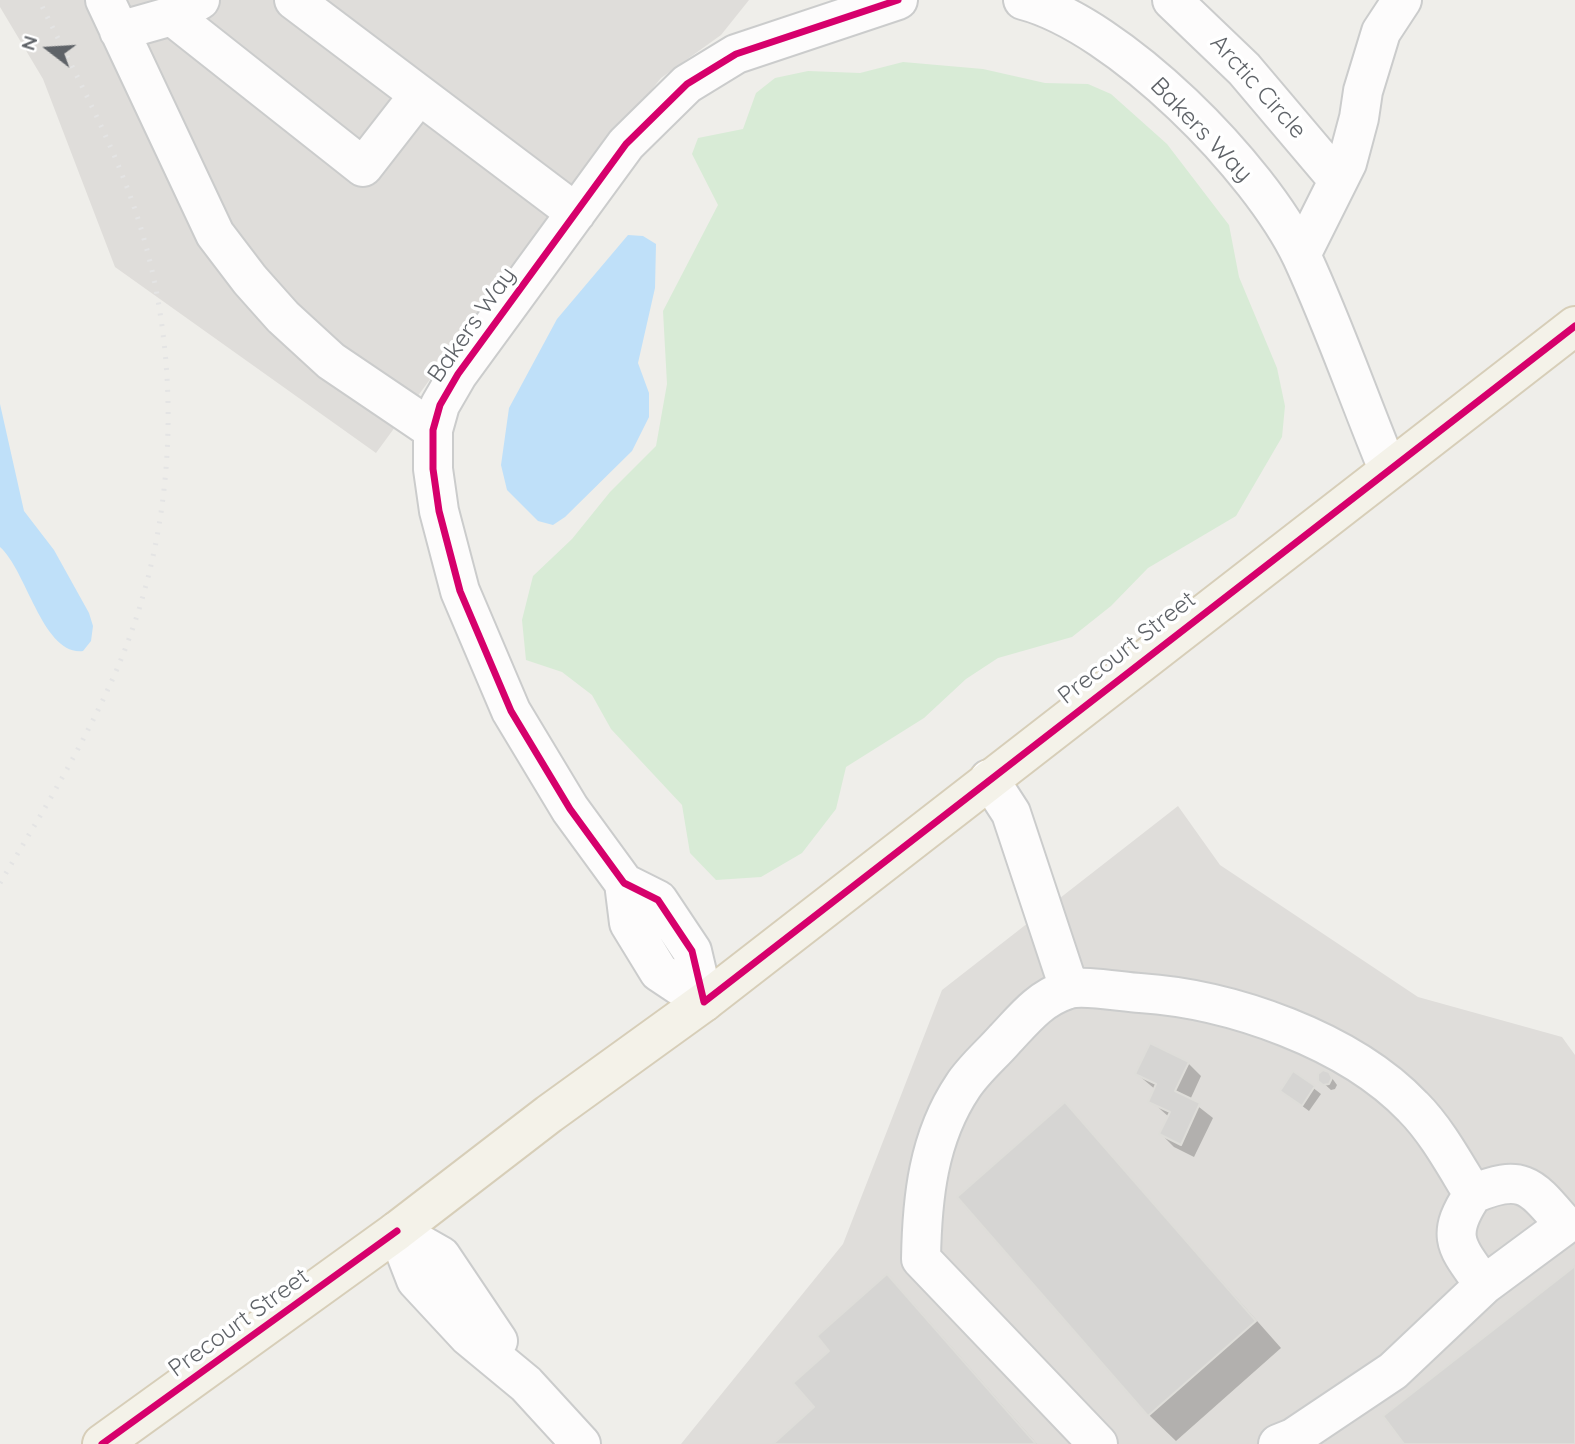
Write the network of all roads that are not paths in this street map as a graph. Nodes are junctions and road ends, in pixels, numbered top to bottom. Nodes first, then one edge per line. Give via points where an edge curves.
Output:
1 (294, 0) edge
2 (898, 0) edge
3 (1023, 0) edge
4 (1184, 4) edge
5 (1391, 4) edge
6 (186, 8) edge
7 (822, 11) edge
8 (112, 15) edge
9 (419, 95) junction
10 (1338, 180) junction
11 (576, 213) junction
12 (1301, 255) junction
13 (1575, 326) edge
14 (433, 430) junction
15 (1388, 469) junction
16 (989, 779) junction
17 (1069, 988) junction
18 (704, 1002) junction
19 (1473, 1194) junction
20 (1570, 1225) edge
21 (397, 1231) junction
22 (1484, 1285) junction
23 (102, 1444) edge
24 (581, 1444) edge
25 (1098, 1444) edge
26 (1278, 1444) edge

1 - 9 street
2 - 7 street, Bakers Way
3 - 12 street, Bakers Way via 1079,23 1157,83 1224,147 1269,204
4 - 10 street, Arctic Circle
5 - 10 street
6 - 8 street
6 - 9 street via 363,167
7 - 11 street, Bakers Way via 687,84 625,144
8 - 14 street via 215,234 250,281 331,361
9 - 11 street
10 - 12 street
11 - 14 street, Bakers Way via 458,374 440,405
12 - 15 street, Bakers Way
13 - 15 main road, Precourt Street
14 - 18 street, Bakers Way via 439,511 460,591 511,711 624,883 629,923 659,972
15 - 16 main road, Precourt Street
16 - 17 street via 1011,813
16 - 18 main road, Precourt Street
17 - 19 street via 1164,995 1292,1028 1334,1046 1414,1107
17 - 25 street via 1041,1001 963,1085 932,1157 921,1259
18 - 21 main road, Precourt Street
19 - 20 street via 1500,1182 1521,1184
19 - 22 street via 1457,1217 1457,1247
20 - 22 street
21 - 23 main road, Precourt Street
21 - 24 street via 416,1280 468,1336 526,1384
22 - 26 street via 1393,1371

